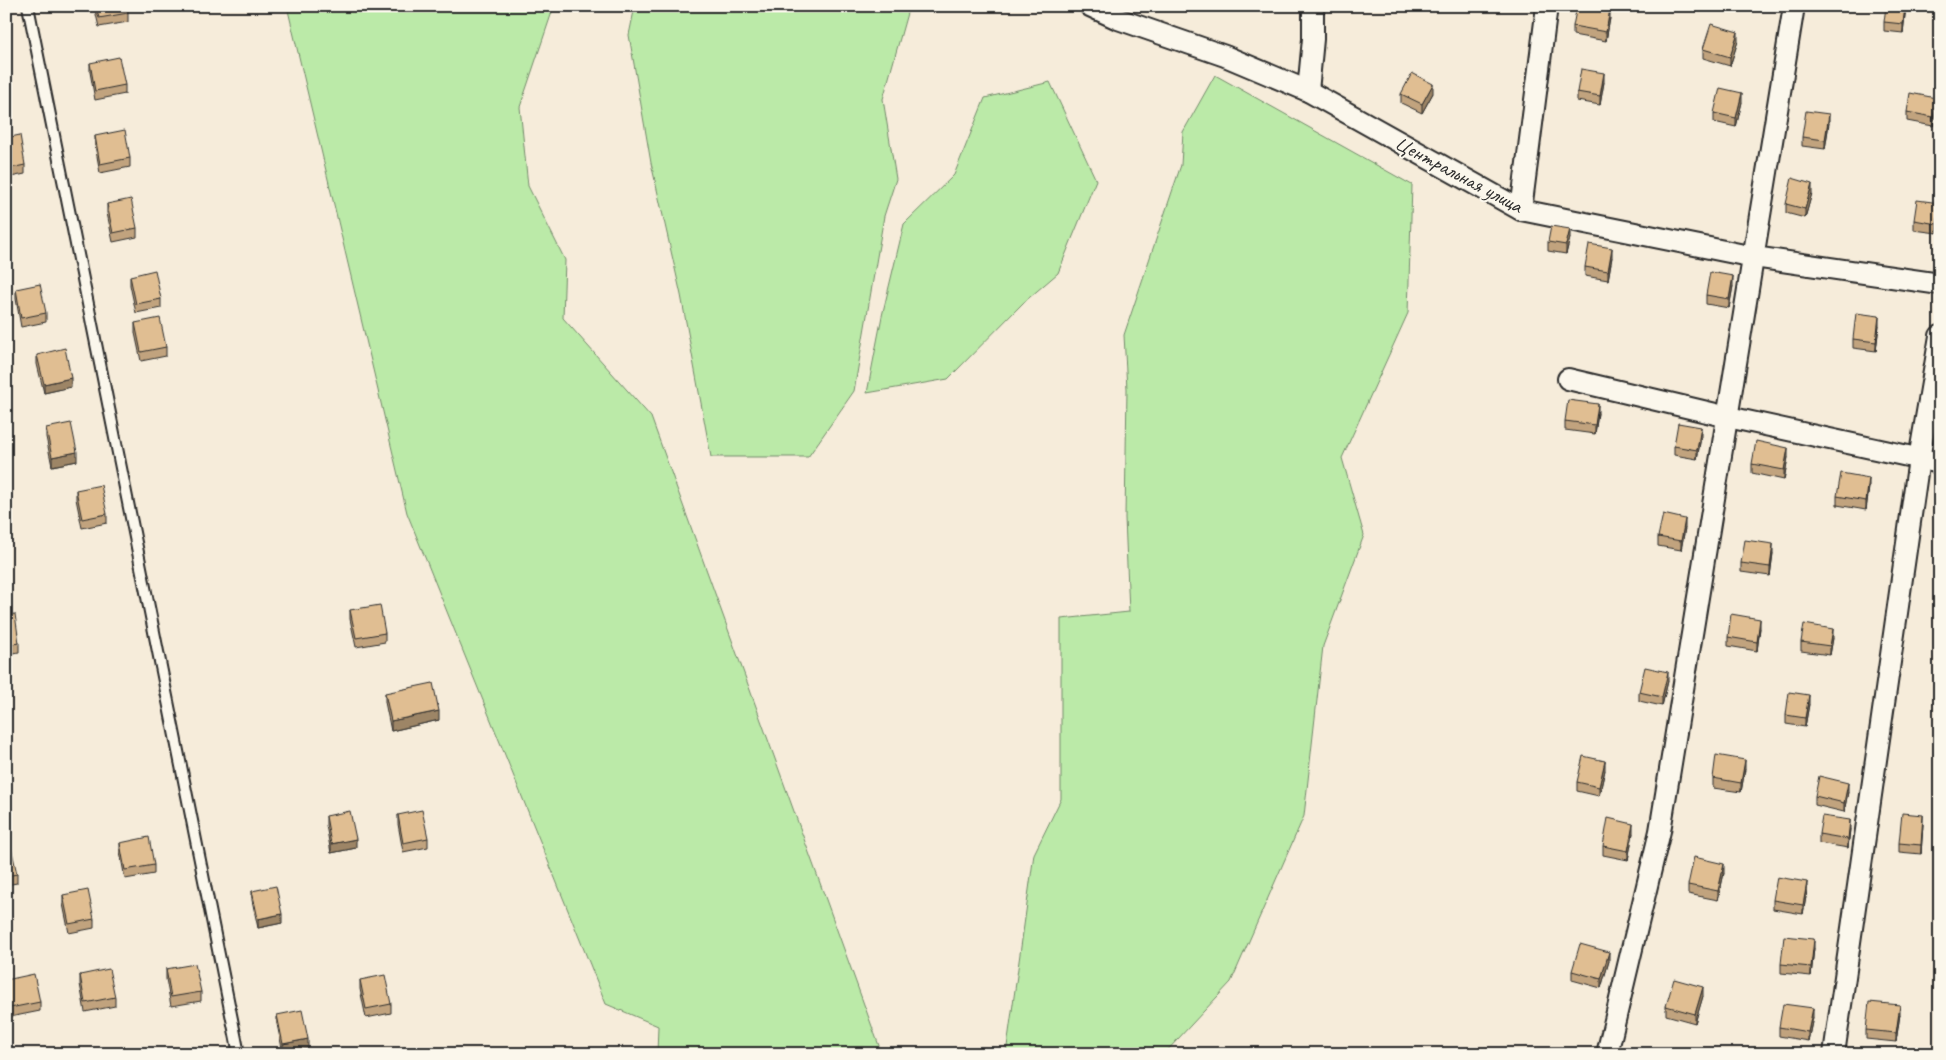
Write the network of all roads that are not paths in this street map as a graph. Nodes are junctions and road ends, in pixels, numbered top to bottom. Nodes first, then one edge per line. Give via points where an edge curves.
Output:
1 (28, 6) edge
2 (1090, 6) edge
3 (1313, 6) edge
4 (1547, 6) edge
5 (1794, 6) edge
6 (1308, 91) junction
7 (1521, 210) junction
8 (1754, 257) junction
9 (1940, 284) edge
10 (1940, 336) edge
11 (1568, 379) dead end
12 (1728, 417) junction
13 (1919, 458) junction
14 (1940, 463) edge
15 (239, 1054) edge
16 (1607, 1054) edge
17 (1834, 1054) edge

1 - 15 lane
2 - 6 street, Центральная улица
3 - 6 street
4 - 7 street
5 - 8 street
6 - 7 street, Центральная улица
7 - 8 street, Центральная улица
8 - 9 street, Центральная улица
8 - 12 street
10 - 13 street
11 - 12 street
12 - 13 street
12 - 16 street via 1660,831
13 - 14 street
13 - 17 street

